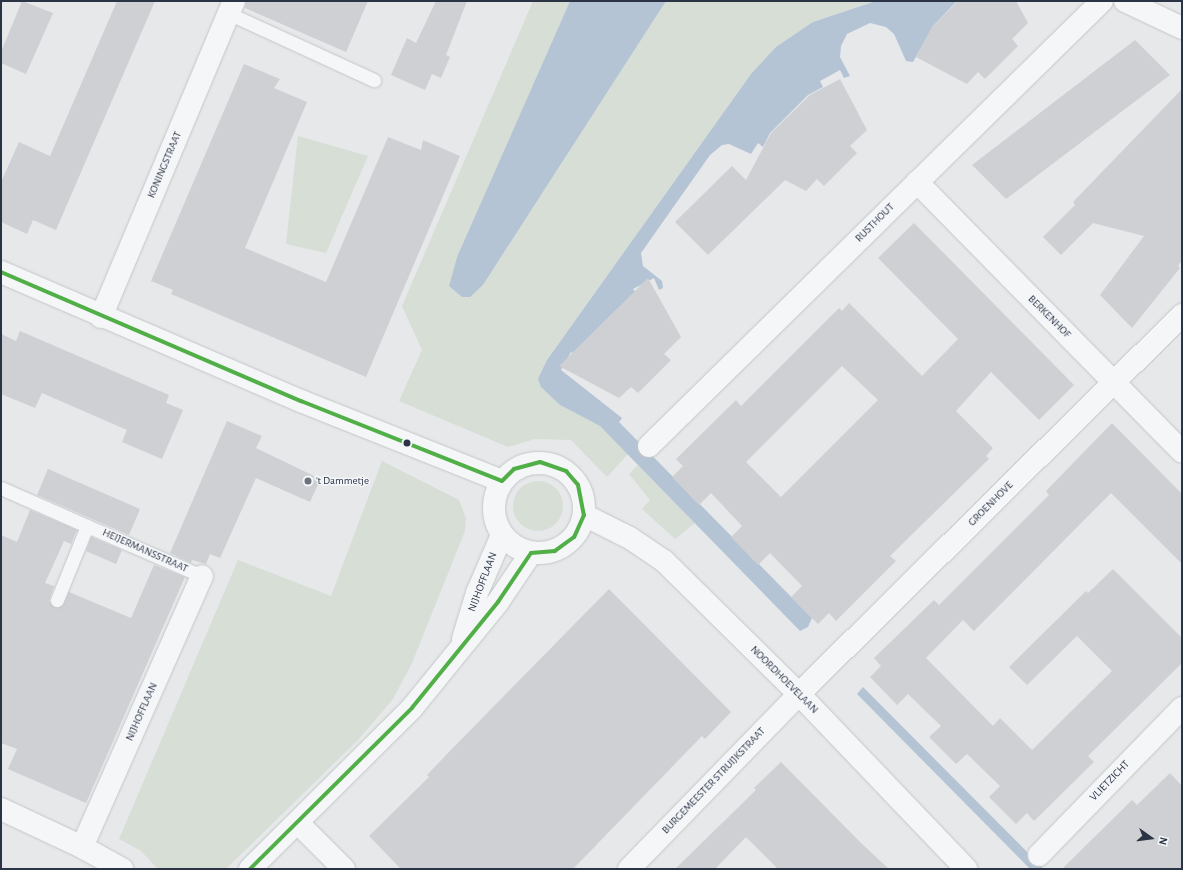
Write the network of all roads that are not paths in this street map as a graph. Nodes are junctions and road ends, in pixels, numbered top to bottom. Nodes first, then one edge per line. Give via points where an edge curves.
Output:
1 (1102, 1) edge
2 (1125, 1) edge
3 (231, 7) edge
4 (1182, 28) edge
5 (374, 80) dead end
6 (917, 182) junction
7 (1, 272) edge
8 (1182, 315) edge
9 (101, 317) junction
10 (1114, 382) junction
11 (649, 446) dead end
12 (1182, 452) edge
13 (502, 481) junction
14 (1, 488) edge
15 (584, 515) junction
16 (87, 526) junction
17 (502, 535) junction
18 (531, 553) junction
19 (202, 576) joint
20 (57, 600) dead end
21 (459, 652) junction
22 (799, 694) junction
23 (1182, 708) edge
24 (1, 809) edge
25 (298, 823) junction
26 (82, 847) junction
27 (1039, 855) dead end
28 (122, 869) edge
29 (250, 869) edge
30 (344, 869) edge
31 (629, 869) edge
32 (966, 869) edge

1 - 6 street, RUSTHOUT
2 - 4 street
3 - 5 lane, KONINGSTRAAT
3 - 9 street, KONINGSTRAAT
6 - 10 street, BERKENHOF
6 - 11 street, RUSTHOUT
7 - 9 street
8 - 10 street, GROENHOVE
9 - 13 street via 301,401
10 - 12 street, BERKENHOF
10 - 22 street, GROENHOVE
13 - 15 street via 514,469 531,463 557,466 578,485
13 - 17 street via 495,494 493,508 495,522
14 - 16 lane, HEIJERMANSSTRAAT
15 - 18 street via 574,537 565,545 548,552
15 - 22 street, NOORDHOEVELAAN via 630,538 664,561
16 - 19 lane, HEIJERMANSSTRAAT
16 - 20 lane
17 - 18 street via 520,550
17 - 21 street, NIJHOFFLAAN via 477,593
18 - 21 street, NIJHOFFLAAN via 498,602
19 - 26 street, NIJHOFFLAAN
21 - 25 street, NIJHOFFLAAN via 412,708
22 - 31 street, BURGEMEESTER STRUIJKSTRAAT
22 - 32 street, NOORDHOEVELAAN
23 - 27 street, VLIETZICHT
24 - 26 street
25 - 29 street, NIJHOFFLAAN
25 - 30 street
26 - 28 street

